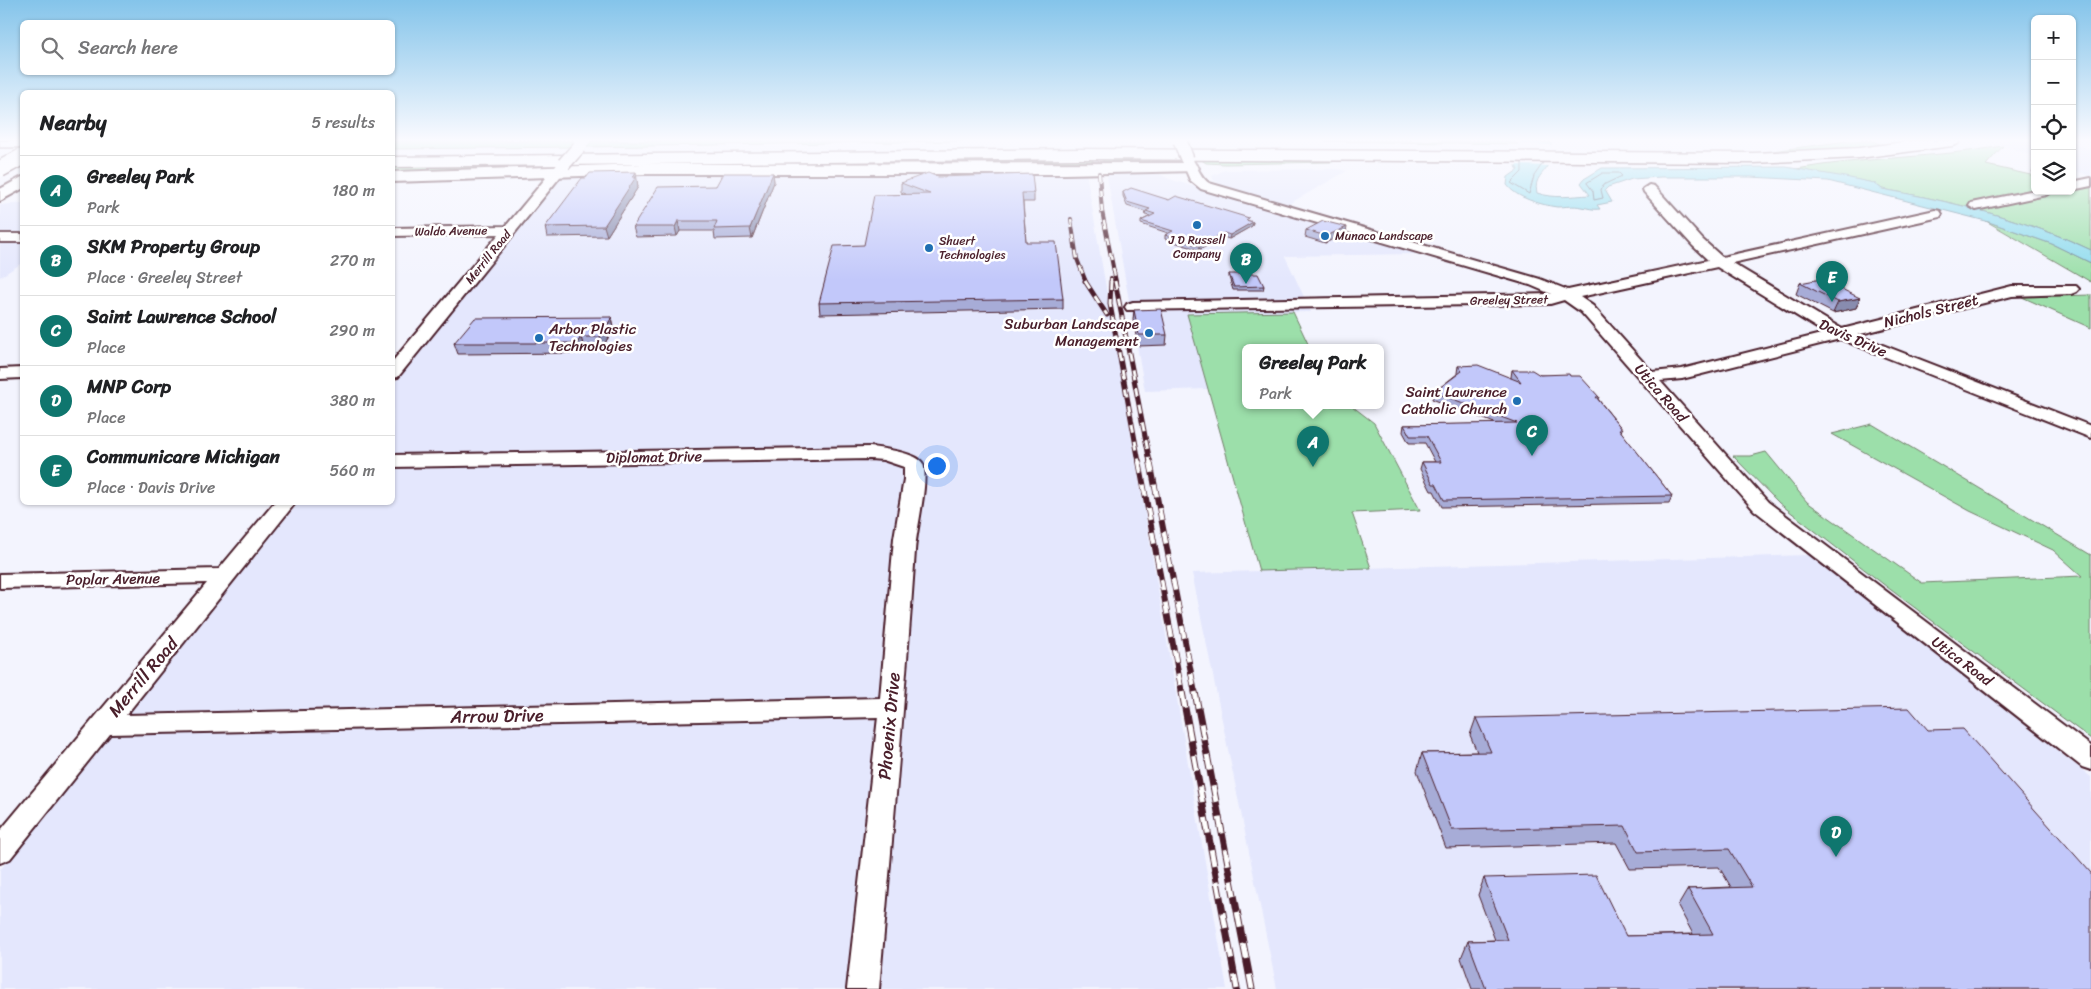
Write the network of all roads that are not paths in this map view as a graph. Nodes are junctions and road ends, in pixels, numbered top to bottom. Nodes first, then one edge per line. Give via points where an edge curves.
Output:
1 (11, 187) edge
2 (545, 187) edge
3 (1210, 187) edge
4 (1649, 190) dead end
5 (2031, 194) edge
6 (0, 196) edge
7 (1976, 206) dead end
8 (1936, 214) dead end
9 (510, 230) junction
10 (395, 232) edge
11 (0, 238) edge
12 (20, 238) edge
13 (1718, 261) junction
14 (2070, 289) dead end
15 (1568, 296) junction
16 (1133, 307) dead end
17 (1839, 334) junction
18 (395, 367) edge
19 (20, 373) edge
20 (0, 374) edge
21 (1648, 377) junction
22 (2091, 432) edge
23 (395, 461) edge
24 (913, 464) joint
25 (284, 505) edge
26 (226, 576) junction
27 (0, 582) edge
28 (892, 707) junction
29 (103, 725) junction
30 (2091, 760) edge
31 (0, 851) edge
32 (863, 989) edge

1 - 6 main road
2 - 9 street, Merrill Road
3 - 15 street, Utica Road via 1535,282
4 - 13 street, Davis Drive
5 - 7 street
8 - 13 street, Greeley Street
9 - 10 street, Waldo Avenue
9 - 18 street, Merrill Road
11 - 12 street
13 - 15 street, Greeley Street
13 - 17 street, Davis Drive
14 - 17 street, Nichols Street via 2012,291
15 - 16 street, Greeley Street via 1542,300
15 - 21 street, Utica Road via 1587,309
17 - 21 street, Nichols Street via 1682,374
17 - 22 street, Davis Drive
19 - 20 street
21 - 30 street, Utica Road via 1766,510
23 - 24 street, Diplomat Drive via 870,453 886,454
24 - 28 street, Phoenix Drive
25 - 26 street, Merrill Road
26 - 27 street, Poplar Avenue
26 - 29 street, Merrill Road
28 - 29 street, Arrow Drive
28 - 32 street, Phoenix Drive
29 - 31 street, Merrill Road

